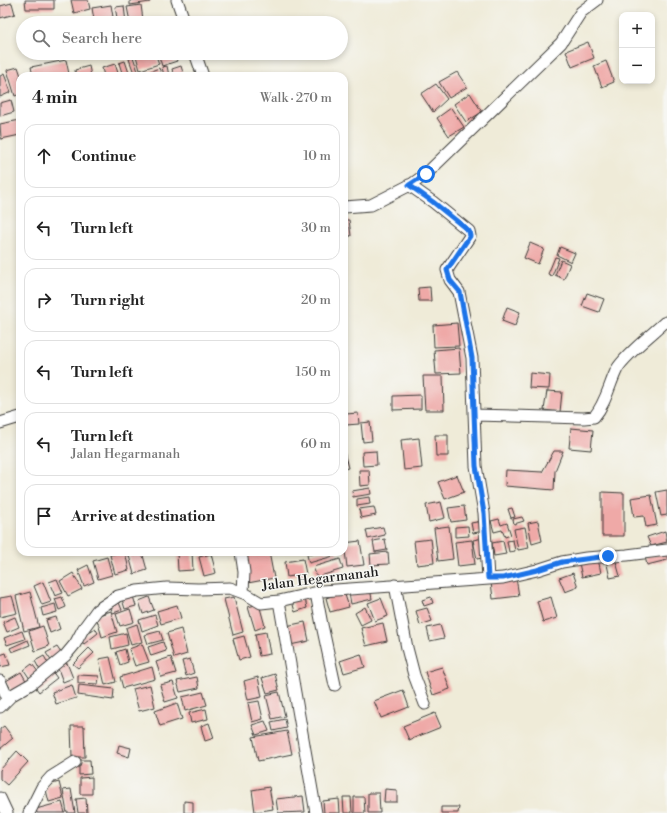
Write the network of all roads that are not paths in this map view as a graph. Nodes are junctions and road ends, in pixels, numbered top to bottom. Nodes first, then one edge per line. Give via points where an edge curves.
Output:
1 (177, 0) edge
2 (597, 0) edge
3 (183, 16) edge
4 (197, 60) edge
5 (202, 72) edge
6 (409, 185) junction
7 (348, 207) edge
8 (667, 322) edge
9 (474, 415) junction
10 (16, 418) edge
11 (0, 423) edge
12 (667, 550) edge
13 (241, 556) edge
14 (488, 578) junction
15 (395, 585) junction
16 (243, 593) junction
17 (316, 593) junction
18 (279, 601) junction
19 (0, 681) edge
20 (335, 685) dead end
21 (4, 703) edge
22 (426, 704) dead end
23 (75, 762) dead end
24 (0, 798) edge
25 (7, 813) edge
26 (29, 813) edge
27 (316, 813) edge

1 - 3 street
2 - 6 street via 581,12 562,43 426,174
4 - 5 street
6 - 7 street via 371,205
6 - 9 street via 469,231 470,236 447,270 450,280 460,292 466,324 472,358
8 - 9 street via 617,368 603,404 594,417
9 - 14 street via 476,466 484,513
10 - 11 street
12 - 14 street, Jalan Hegarmanah via 574,560 503,578
13 - 16 street via 244,572
14 - 15 street, Jalan Hegarmanah
15 - 17 street, Jalan Hegarmanah
15 - 22 street via 414,675
16 - 18 street, Jalan Hegarmanah via 261,603
16 - 21 street, Jalan Hegarmanah via 230,588 167,588 118,596 97,610 65,656
17 - 18 street, Jalan Hegarmanah
17 - 20 street
18 - 27 street
19 - 21 street
23 - 26 street via 50,777
24 - 25 street

